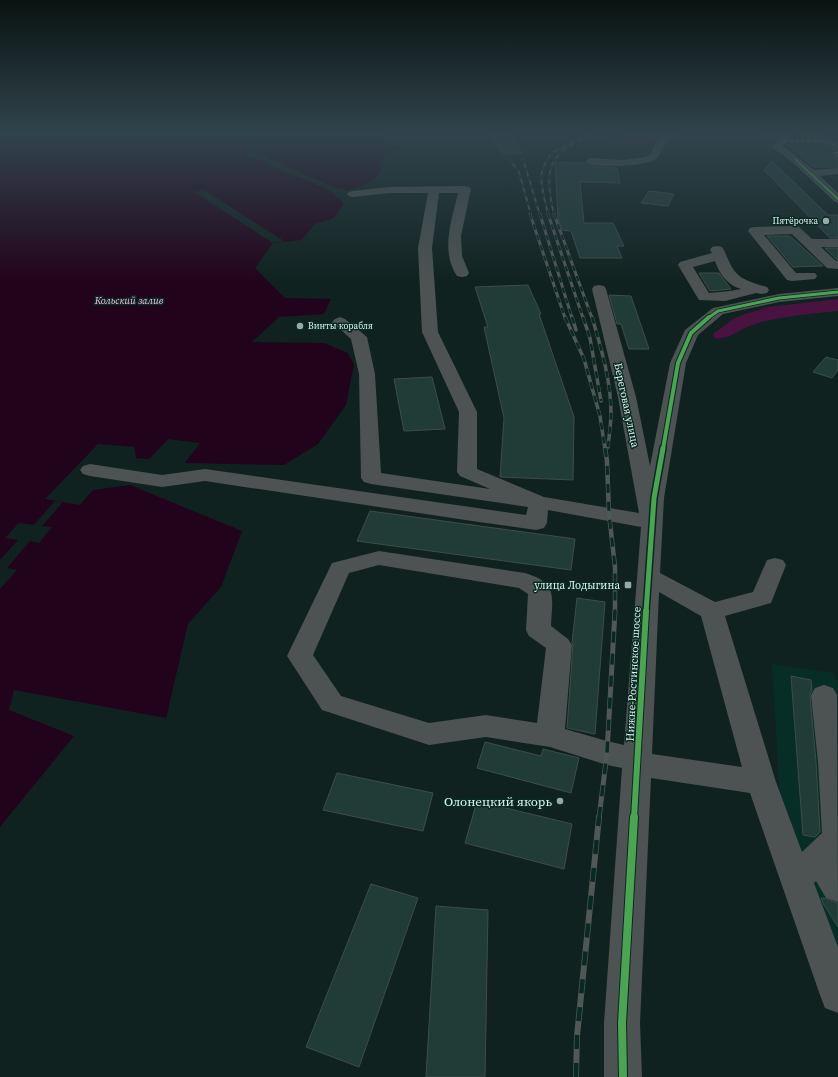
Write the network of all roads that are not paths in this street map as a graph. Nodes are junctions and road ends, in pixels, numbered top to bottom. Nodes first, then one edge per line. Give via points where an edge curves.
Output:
1 (820, 182) edge
2 (434, 190) junction
3 (353, 194) dead end
4 (838, 199) edge
5 (820, 200) dead end
6 (837, 237) edge
7 (808, 243) junction
8 (838, 265) edge
9 (462, 273) dead end
10 (810, 276) dead end
11 (754, 288) junction
12 (599, 289) dead end
13 (838, 292) edge
14 (779, 298) junction
15 (340, 322) dead end
16 (90, 470) dead end
17 (539, 502) junction
18 (652, 522) junction
19 (775, 565) dead end
20 (648, 576) junction
21 (712, 611) junction
22 (824, 695) dead end
23 (550, 736) junction
24 (638, 762) junction
25 (761, 782) junction
26 (807, 868) junction
27 (838, 887) edge
28 (838, 995) edge
29 (623, 1077) edge

1 - 4 street
2 - 3 street via 388,190
2 - 9 street via 465,190 455,236 455,256
2 - 17 street via 425,248 430,332 468,412 467,472
4 - 5 street
6 - 7 street
7 - 8 street via 832,265
7 - 10 street via 795,230 754,231 792,277
11 - 11 street via 736,296 704,297 685,265 718,252 726,272 740,284
11 - 14 street
12 - 18 street, Береговая улица via 627,397
13 - 14 street, Нижне-Ростинское шоссе
14 - 18 street, Нижне-Ростинское шоссе via 718,311 691,334 678,363 660,456
15 - 17 street via 358,337 366,374 371,478
16 - 17 street via 162,481 205,475 479,516 536,522
17 - 18 street
18 - 20 street, Нижне-Ростинское шоссе
19 - 21 street via 762,597
20 - 21 street
20 - 24 street, Нижне-Ростинское шоссе
21 - 25 street
22 - 26 street via 838,838
23 - 23 street via 486,726 429,734 332,703 300,656 340,568 379,558 525,581 540,591 538,630 559,645
23 - 24 street
24 - 25 street
24 - 29 street, Нижне-Ростинское шоссе via 622,1023
25 - 26 street
26 - 27 street
26 - 28 street

